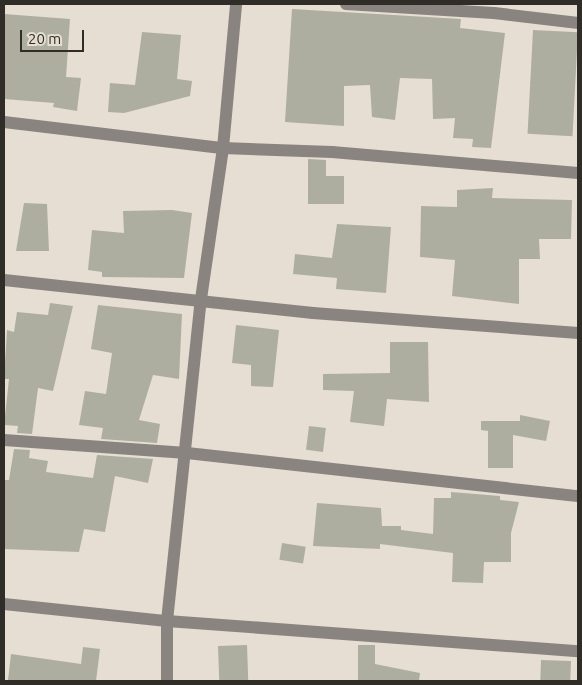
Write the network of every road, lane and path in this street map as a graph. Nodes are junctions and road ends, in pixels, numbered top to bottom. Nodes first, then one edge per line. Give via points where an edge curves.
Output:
1 (236, 4) edge
2 (346, 4) edge
3 (578, 23) edge
4 (4, 122) edge
5 (223, 148) junction
6 (578, 173) edge
7 (4, 280) edge
8 (201, 299) junction
9 (578, 333) edge
10 (4, 440) edge
11 (186, 453) junction
12 (578, 496) edge
13 (4, 604) edge
14 (167, 620) junction
15 (578, 651) edge
16 (167, 681) edge

1 - 5 street
2 - 3 street via 494,13
4 - 5 street
5 - 6 street via 332,152
5 - 8 street
7 - 8 street
8 - 9 street via 312,313
8 - 11 street
10 - 11 street
11 - 12 street
11 - 14 street
13 - 14 street
14 - 15 street
14 - 16 street

